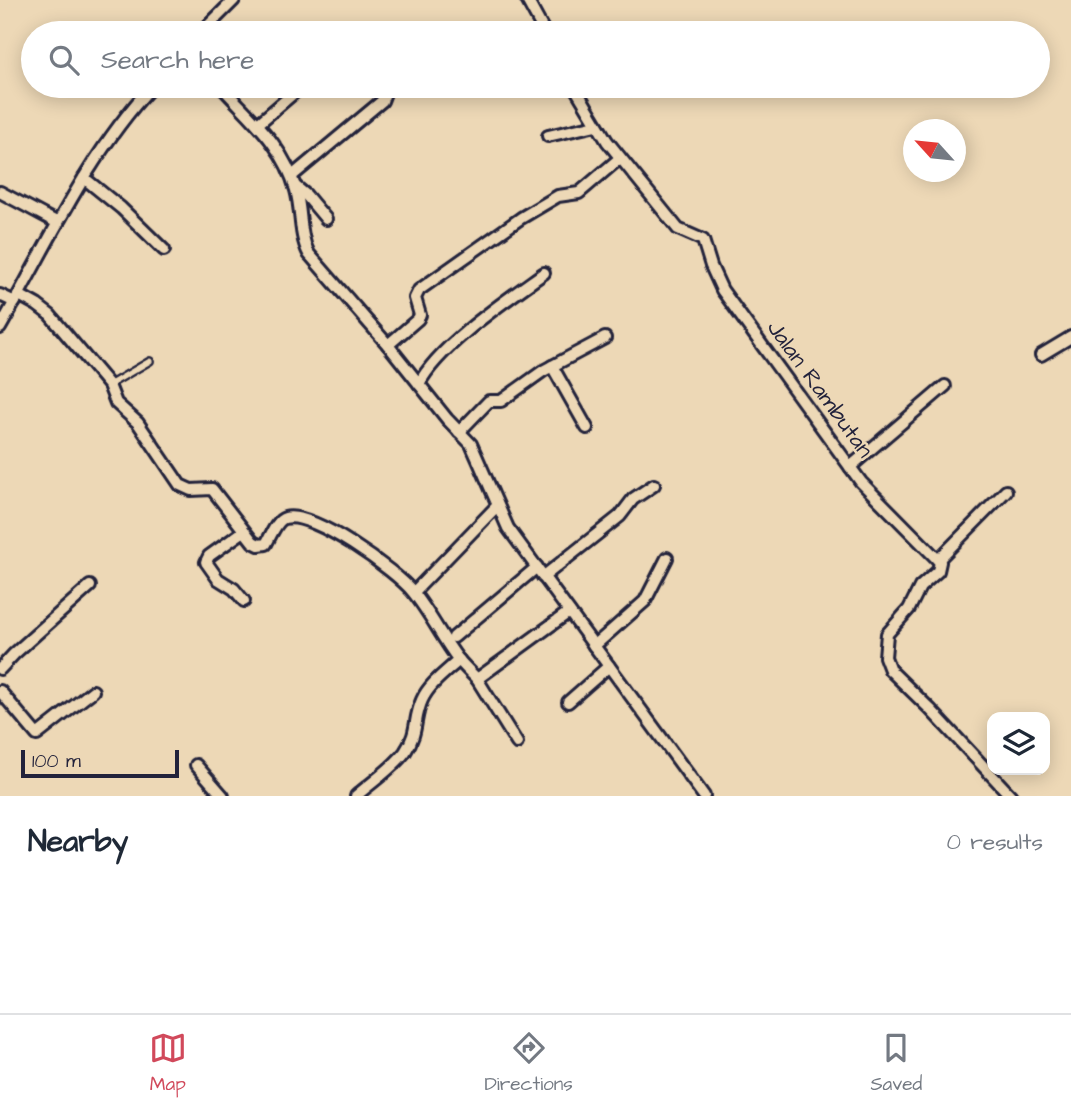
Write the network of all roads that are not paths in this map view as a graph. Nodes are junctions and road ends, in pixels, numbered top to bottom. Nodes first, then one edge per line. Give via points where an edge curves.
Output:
1 (233, 0) edge
2 (527, 0) edge
3 (213, 21) edge
4 (538, 21) edge
5 (142, 98) edge
6 (233, 98) edge
7 (288, 98) edge
8 (383, 98) edge
9 (581, 98) edge
10 (259, 123) junction
11 (596, 125) junction
12 (548, 136) dead end
13 (620, 158) junction
14 (85, 178) junction
15 (293, 181) junction
16 (0, 192) edge
17 (326, 219) dead end
18 (58, 223) junction
19 (164, 250) dead end
20 (544, 273) dead end
21 (0, 295) edge
22 (17, 299) junction
23 (0, 328) edge
24 (1071, 337) edge
25 (605, 338) dead end
26 (388, 345) junction
27 (1041, 355) dead end
28 (150, 361) dead end
29 (552, 366) junction
30 (419, 384) junction
31 (109, 385) junction
32 (945, 386) dead end
33 (587, 428) dead end
34 (459, 432) junction
35 (850, 467) junction
36 (654, 485) dead end
37 (1006, 491) dead end
38 (497, 506) junction
39 (244, 531) junction
40 (667, 558) dead end
41 (938, 560) junction
42 (537, 566) junction
43 (543, 577) junction
44 (90, 586) dead end
45 (414, 592) junction
46 (244, 601) dead end
47 (569, 612) junction
48 (454, 637) dead end
49 (594, 646) junction
50 (458, 660) junction
51 (609, 666) junction
52 (0, 669) edge
53 (477, 679) junction
54 (0, 691) edge
55 (93, 691) dead end
56 (568, 702) dead end
57 (517, 743) dead end
58 (196, 765) dead end
59 (223, 796) edge
60 (356, 796) edge
61 (704, 796) edge
62 (1011, 796) edge

1 - 3 street
2 - 4 street
5 - 14 street
6 - 10 street
7 - 10 street
8 - 15 street
9 - 11 street, Jalan Rambutan
10 - 15 street
11 - 12 street
11 - 13 street, Jalan Rambutan
13 - 26 street via 579,193 558,196 521,218 419,290 415,298 418,319
13 - 35 street, Jalan Rambutan via 678,229 702,238 722,290
14 - 18 street
14 - 19 street
15 - 17 street
15 - 26 street via 309,254
16 - 18 street
18 - 22 street
20 - 30 street via 428,367
21 - 22 street
22 - 23 street
22 - 31 street via 37,304 50,315
24 - 27 street
25 - 29 street
26 - 30 street
28 - 31 lane
29 - 33 street
29 - 34 street via 501,401 489,401
30 - 34 street
31 - 39 street via 116,404 138,423 174,479 187,489 212,489
32 - 35 street
34 - 38 street via 475,449
35 - 41 street, Jalan Rambutan
36 - 43 street
37 - 41 street
38 - 42 street
38 - 45 street
39 - 45 street via 261,546 282,519 314,523 377,560
39 - 46 street via 206,560 218,579
40 - 49 street via 645,601
41 - 62 street via 938,571 920,587 909,610 887,634 884,650 891,670
42 - 43 street
42 - 48 street
43 - 47 street
44 - 52 street
45 - 50 street
47 - 49 street
47 - 53 street
49 - 51 street
50 - 53 street
50 - 60 street via 423,698 416,729 404,753
51 - 56 street
51 - 61 street
53 - 57 street
54 - 55 street via 37,735
58 - 59 street

